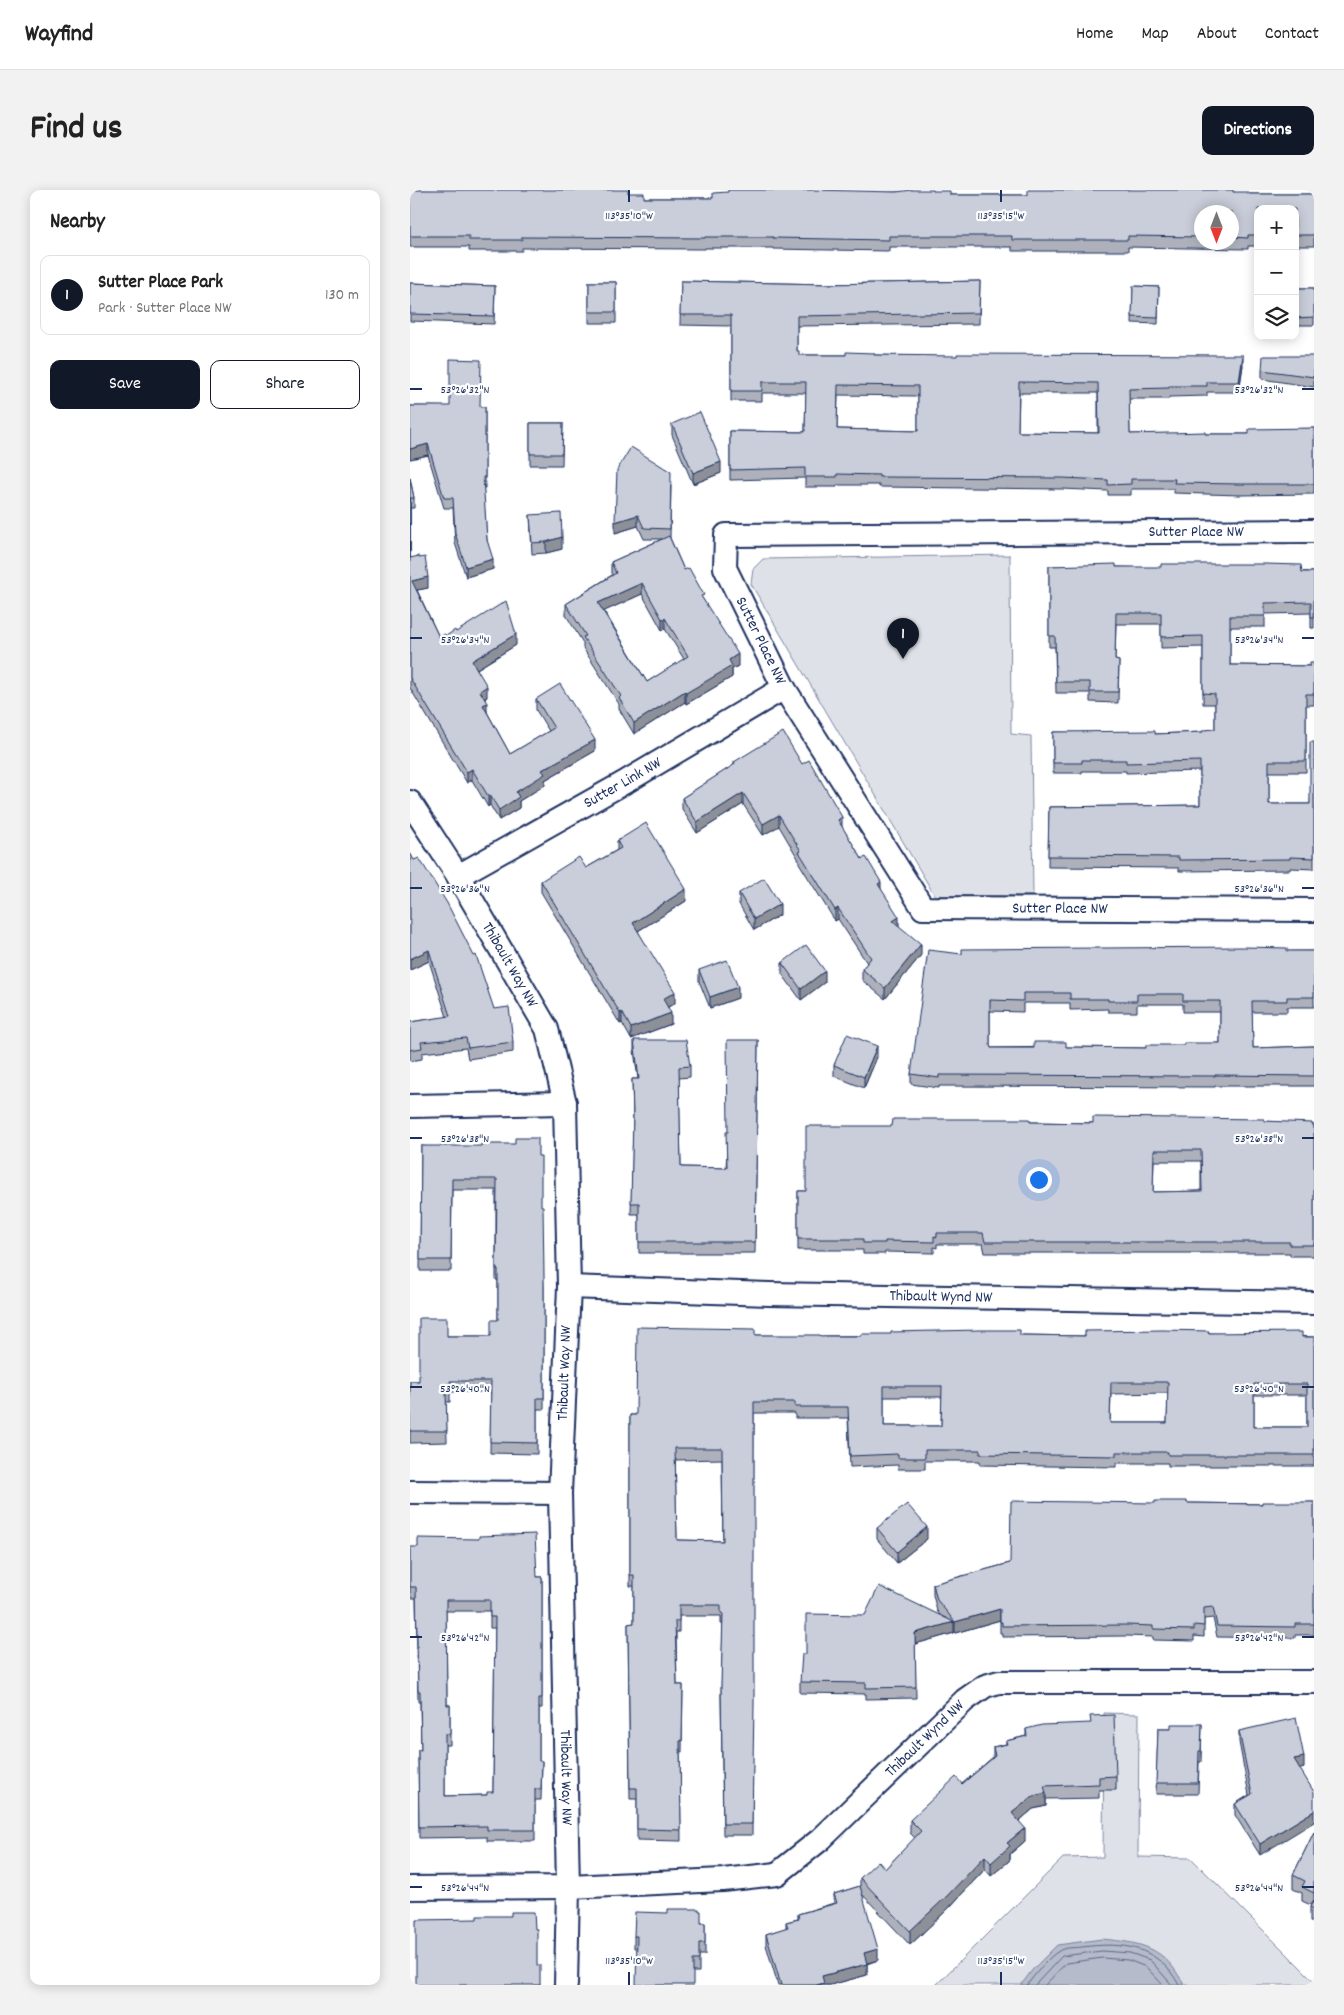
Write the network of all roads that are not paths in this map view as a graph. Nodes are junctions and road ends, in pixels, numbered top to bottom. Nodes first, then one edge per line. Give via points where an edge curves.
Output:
1 (1314, 532) edge
2 (784, 688) junction
3 (410, 802) edge
4 (458, 876) junction
5 (1314, 910) edge
6 (565, 1103) junction
7 (410, 1106) edge
8 (569, 1287) junction
9 (1314, 1303) edge
10 (410, 1492) edge
11 (560, 1493) junction
12 (1314, 1682) edge
13 (568, 1887) junction
14 (410, 1888) edge
15 (566, 1985) edge

1 - 2 street, Sutter Place NW via 726,535 725,568
2 - 4 street, Sutter Link NW via 628,782
2 - 5 street, Sutter Place NW via 923,908
3 - 4 street, Thibault Way NW
4 - 6 street, Thibault Way NW via 547,1029
6 - 7 street
6 - 8 street, Thibault Way NW
8 - 9 street, Thibault Wynd NW
8 - 11 street, Thibault Way NW
10 - 11 street
11 - 13 street, Thibault Way NW
12 - 13 street, Thibault Wynd NW via 999,1682 985,1686 965,1700 821,1839 777,1874 723,1880
13 - 14 street, Thibault Wynd NW
13 - 15 street, Thibault Way NW

